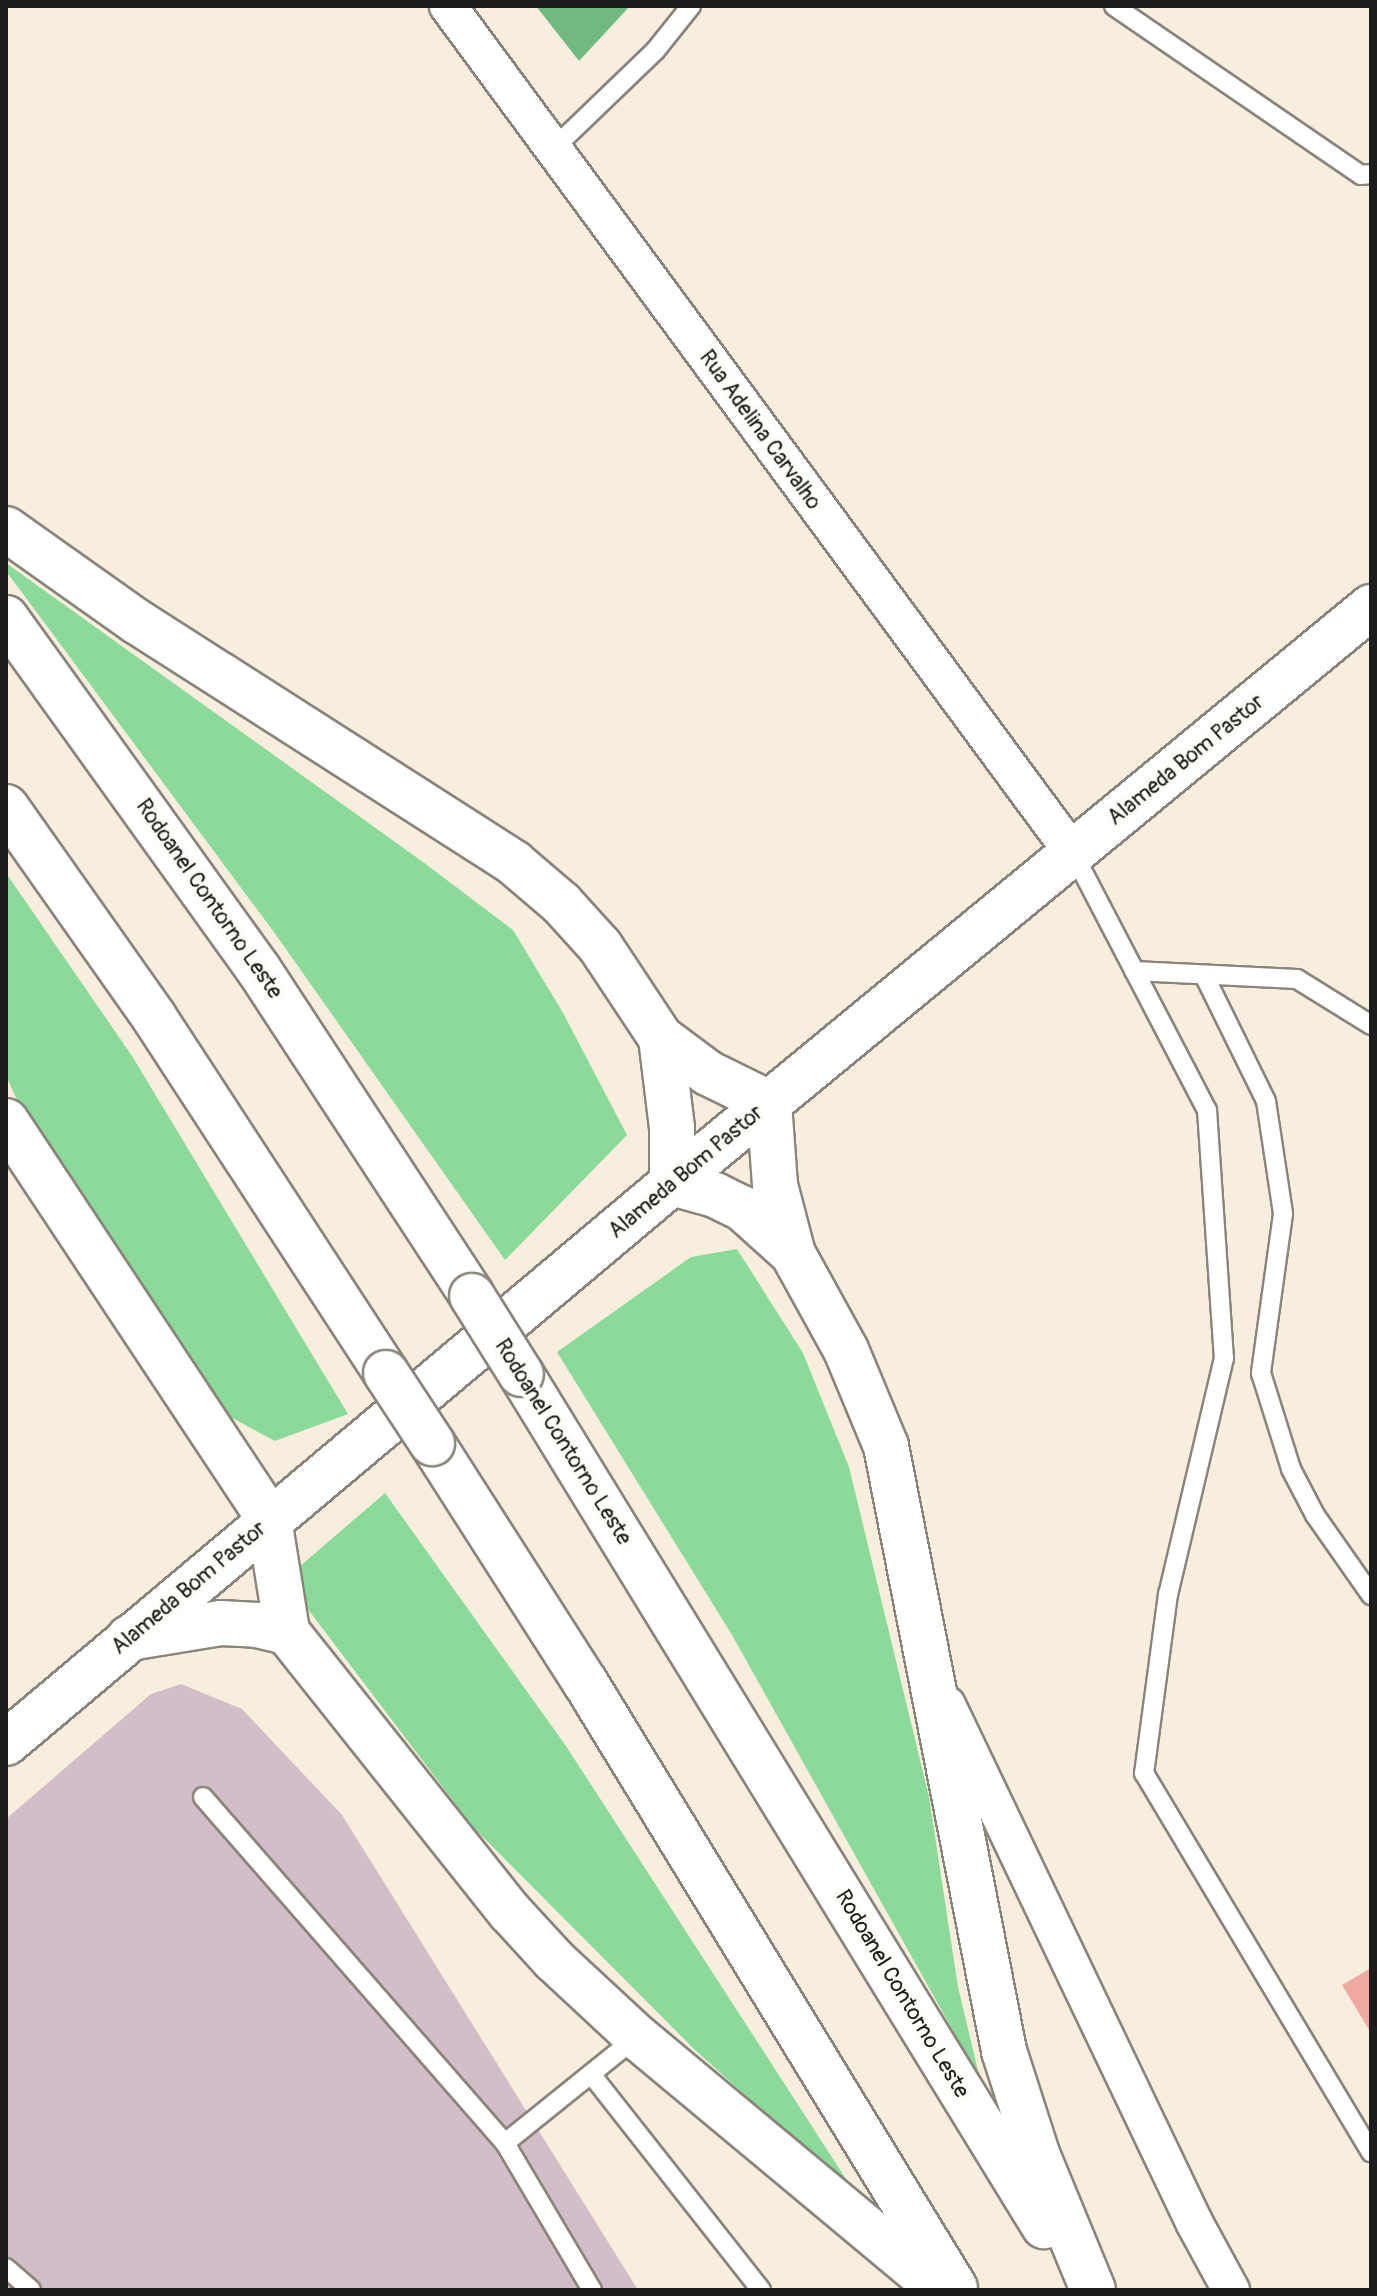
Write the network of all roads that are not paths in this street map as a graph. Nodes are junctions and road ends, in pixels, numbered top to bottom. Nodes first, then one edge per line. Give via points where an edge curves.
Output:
1 (448, 6) edge
2 (691, 6) edge
3 (1114, 6) edge
4 (553, 149) junction
5 (1371, 174) edge
6 (6, 529) edge
7 (1371, 607) edge
8 (6, 618) edge
9 (6, 807) edge
10 (1073, 853) junction
11 (1134, 971) junction
12 (1204, 975) junction
13 (1371, 1025) edge
14 (661, 1038) junction
15 (769, 1103) junction
16 (6, 1121) edge
17 (672, 1183) junction
18 (793, 1254) junction
19 (269, 1519) junction
20 (1371, 1595) edge
21 (287, 1632) junction
22 (129, 1638) junction
23 (934, 1679) junction
24 (6, 1743) edge
25 (203, 1797) dead end
26 (637, 2037) junction
27 (591, 2074) junction
28 (505, 2143) junction
29 (1371, 2152) edge
30 (6, 2268) edge
31 (31, 2290) edge
32 (592, 2290) edge
33 (761, 2290) edge
34 (941, 2290) edge
35 (957, 2290) edge
36 (1082, 2290) edge
37 (1093, 2290) edge
38 (1231, 2290) edge

1 - 4 street, Rua Adelina Carvalho
2 - 4 lane via 655,51
3 - 5 lane via 1361,175
4 - 10 street, Rua Adelina Carvalho
6 - 14 main road via 124,613 514,863 600,946
7 - 10 main road, Alameda Bom Pastor
8 - 36 main road, Rodoanel Contorno Leste, bridge via 259,970 472,1296
9 - 35 main road, bridge via 162,1030 593,1694
10 - 11 lane
10 - 15 main road, Alameda Bom Pastor
11 - 12 lane
11 - 29 lane via 1207,1110 1224,1358 1168,1594 1144,1773
12 - 13 lane via 1297,979
12 - 20 lane via 1266,1101 1283,1214 1261,1373 1291,1469 1315,1515
14 - 15 main road via 708,1073
14 - 17 main road via 672,1128
15 - 17 main road, Alameda Bom Pastor
15 - 18 main road via 775,1185
16 - 19 main road
17 - 18 main road via 742,1208
17 - 19 main road, Alameda Bom Pastor
18 - 23 main road via 846,1350 886,1446
19 - 21 main road
19 - 22 main road, Alameda Bom Pastor
21 - 22 main road via 221,1623
21 - 26 main road via 510,1912
22 - 24 main road, Alameda Bom Pastor
23 - 37 main road via 1004,2051 1037,2154
23 - 38 street
25 - 28 lane
26 - 27 lane
26 - 34 main road
27 - 28 lane
27 - 33 lane
28 - 32 lane
30 - 31 lane

